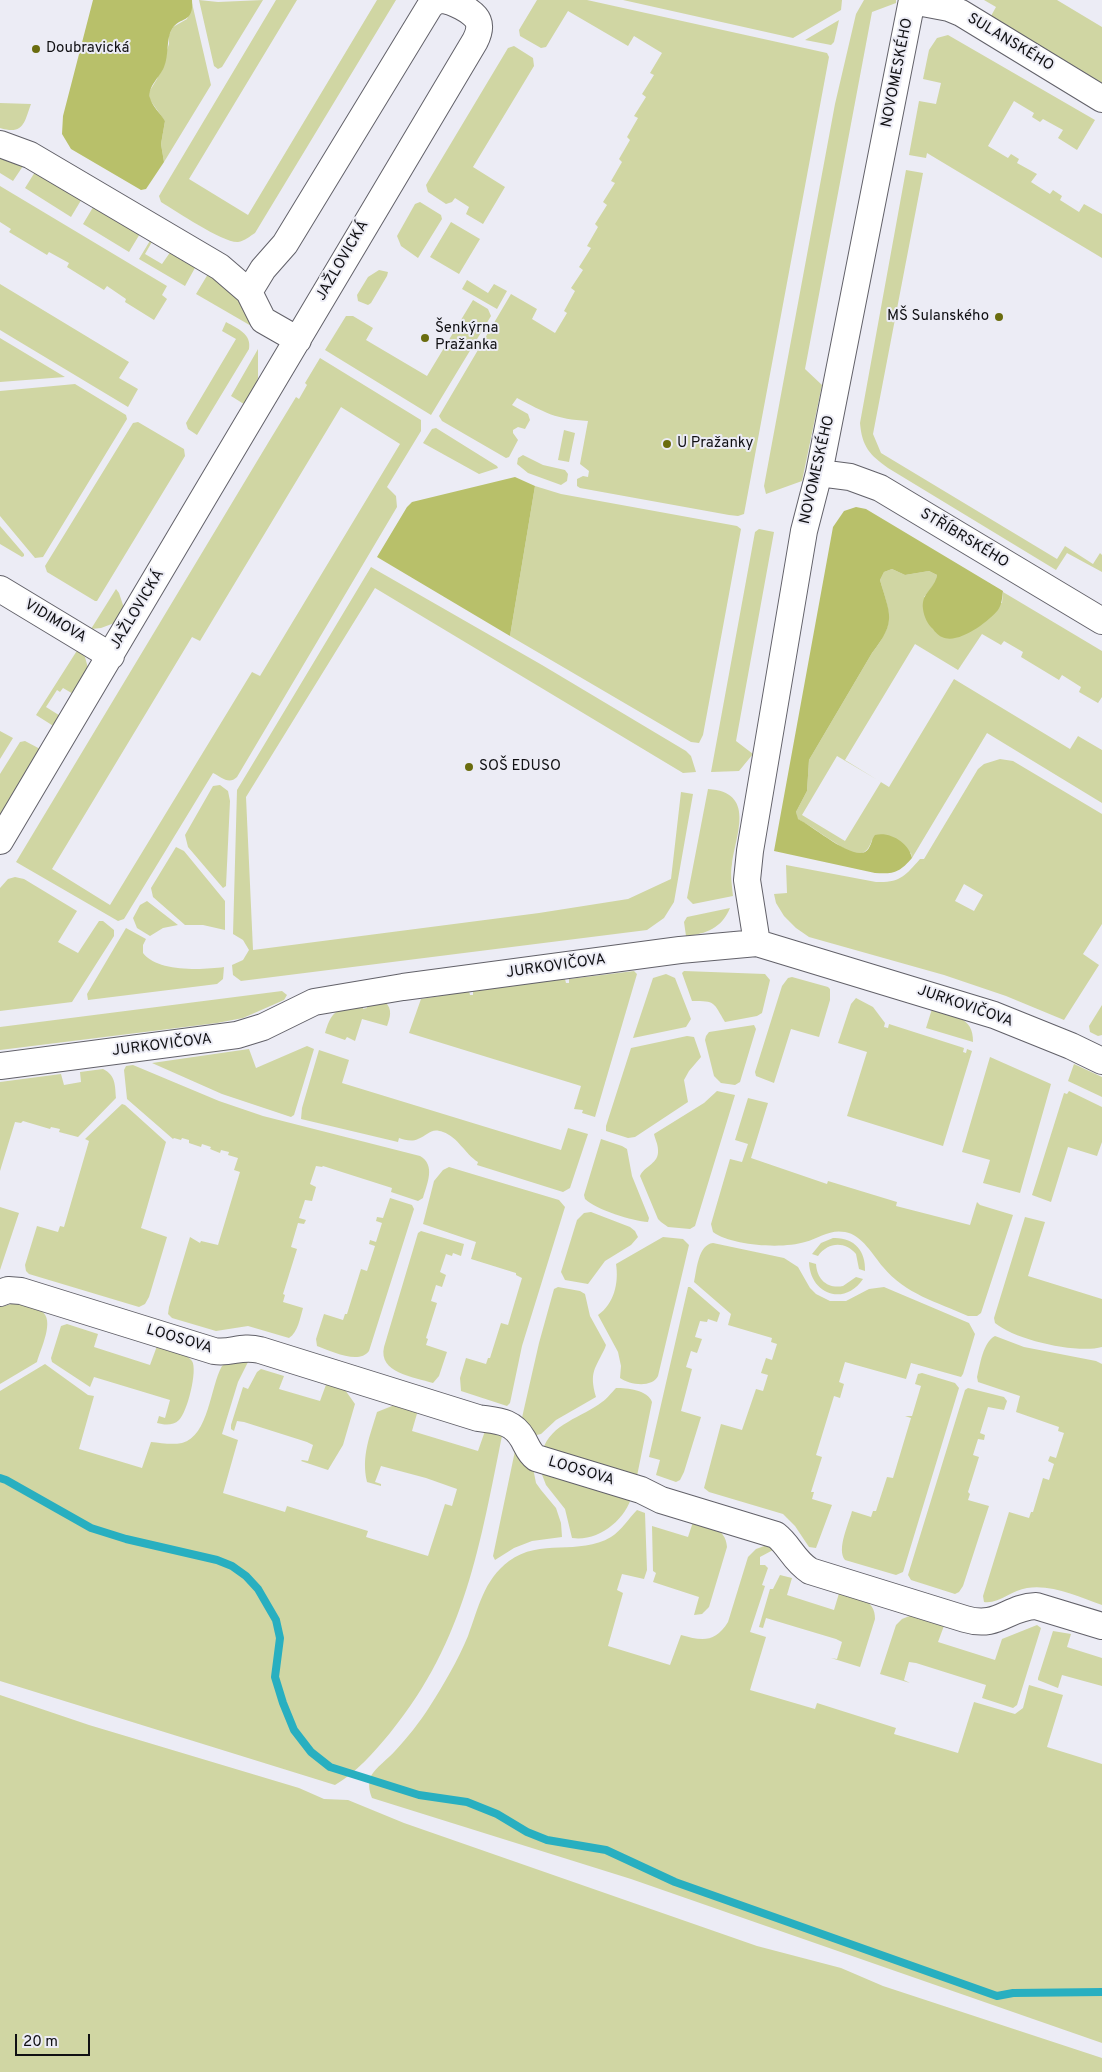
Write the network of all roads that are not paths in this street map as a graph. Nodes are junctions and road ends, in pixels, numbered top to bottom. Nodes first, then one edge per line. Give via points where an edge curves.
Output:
1 (912, 0) edge
2 (1102, 98) edge
3 (0, 144) edge
4 (249, 292) junction
5 (298, 340) junction
6 (819, 473) junction
7 (0, 589) edge
8 (1102, 621) edge
9 (111, 656) junction
10 (0, 841) edge
11 (757, 943) junction
12 (1102, 1061) edge
13 (0, 1066) edge
14 (0, 1292) edge
15 (1102, 1626) edge

1 - 2 street, SULANSKÉHO via 961,13
1 - 6 street, NOVOMESKÉHO
3 - 4 street via 30,155 208,260
4 - 5 street via 263,320
4 - 5 street, JAŽLOVICKÁ via 263,269 285,244 425,12 435,2 448,0 474,15 479,27 475,41
5 - 9 street, JAŽLOVICKÁ
6 - 8 street, STŘÍBRSKÉHO via 850,477 880,488
6 - 11 street, NOVOMESKÉHO via 804,531 750,852 747,880
7 - 9 street, VIDIMOVA
9 - 10 street, JAŽLOVICKÁ
11 - 12 street, JURKOVIČOVA via 994,1015
11 - 13 street, JURKOVIČOVA via 680,950 322,1000 250,1032 228,1037
14 - 15 street, LOOSOVA via 21,1291 214,1351 260,1350 478,1418 507,1423 518,1432 536,1458 776,1535 795,1559 810,1571 972,1621 986,1622 1026,1606 1036,1606

